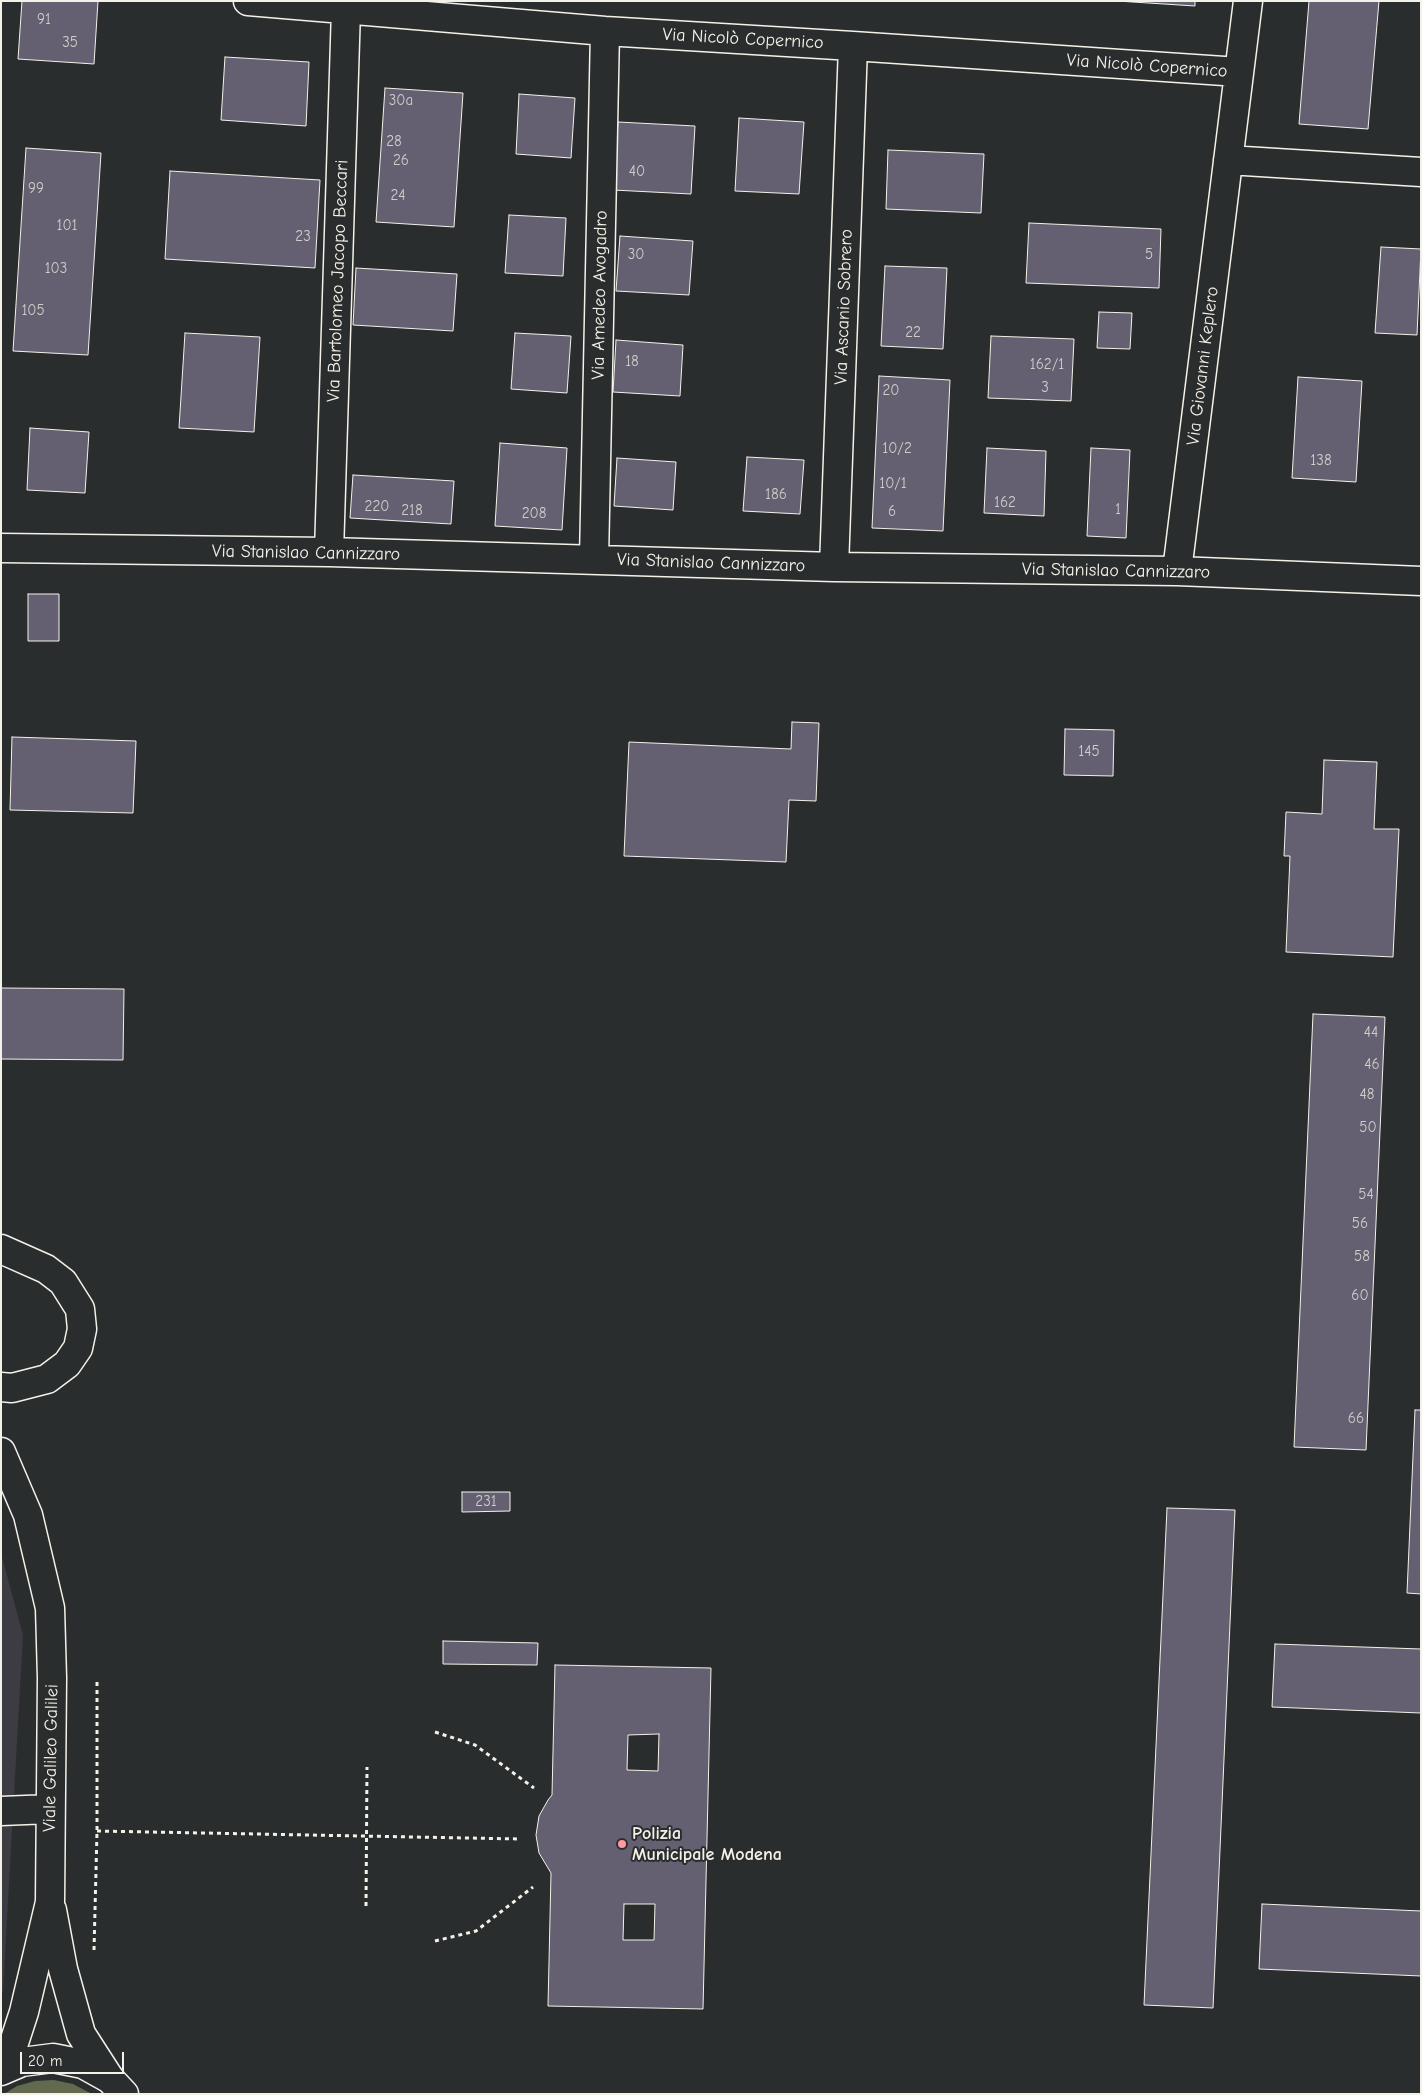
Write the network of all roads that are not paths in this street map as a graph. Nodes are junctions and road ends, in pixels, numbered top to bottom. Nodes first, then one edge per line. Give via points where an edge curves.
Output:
1 (248, 1) edge
2 (1248, 1) edge
3 (346, 10) junction
4 (605, 31) junction
5 (853, 46) junction
6 (1239, 72) junction
7 (1228, 160) junction
8 (1421, 172) edge
9 (1, 548) edge
10 (329, 552) junction
11 (594, 559) junction
12 (834, 567) junction
13 (1177, 571) junction
14 (1421, 581) edge
15 (1, 1249) edge
16 (1, 1387) edge
17 (1, 1452) edge
18 (50, 1809) junction
19 (1, 1811) edge
20 (50, 1902) junction
21 (1, 2064) edge
22 (1, 2070) edge
23 (117, 2087) edge
24 (139, 2094) edge

1 - 3 street, Via Nicolò Copernico
2 - 6 street, Via Giovanni Keplero
3 - 4 street, Via Nicolò Copernico
3 - 10 street, Via Bartolomeo Jacopo Beccari
4 - 5 street, Via Nicolò Copernico
4 - 11 street, Via Amedeo Avogadro
5 - 6 street, Via Nicolò Copernico
5 - 12 street, Via Ascanio Sobrero
6 - 7 street, Via Giovanni Keplero
7 - 8 street
7 - 13 street, Via Giovanni Keplero
9 - 10 street, Via Stanislao Cannizzaro
10 - 11 street, Via Stanislao Cannizzaro
11 - 12 street, Via Stanislao Cannizzaro
12 - 13 street, Via Stanislao Cannizzaro
13 - 14 street, Via Stanislao Cannizzaro
15 - 16 street via 46,1269 63,1282 80,1309 82,1329 78,1348 67,1364 47,1380 12,1388
17 - 18 street, Viale Galileo Galilei via 28,1515 50,1608
18 - 19 street
18 - 20 street, Viale Galileo Galilei
20 - 21 street, Viale Galileo Galilei via 21,2021 12,2049
20 - 23 street via 81,2034
22 - 23 street via 22,2062 53,2058 83,2064
23 - 24 street

